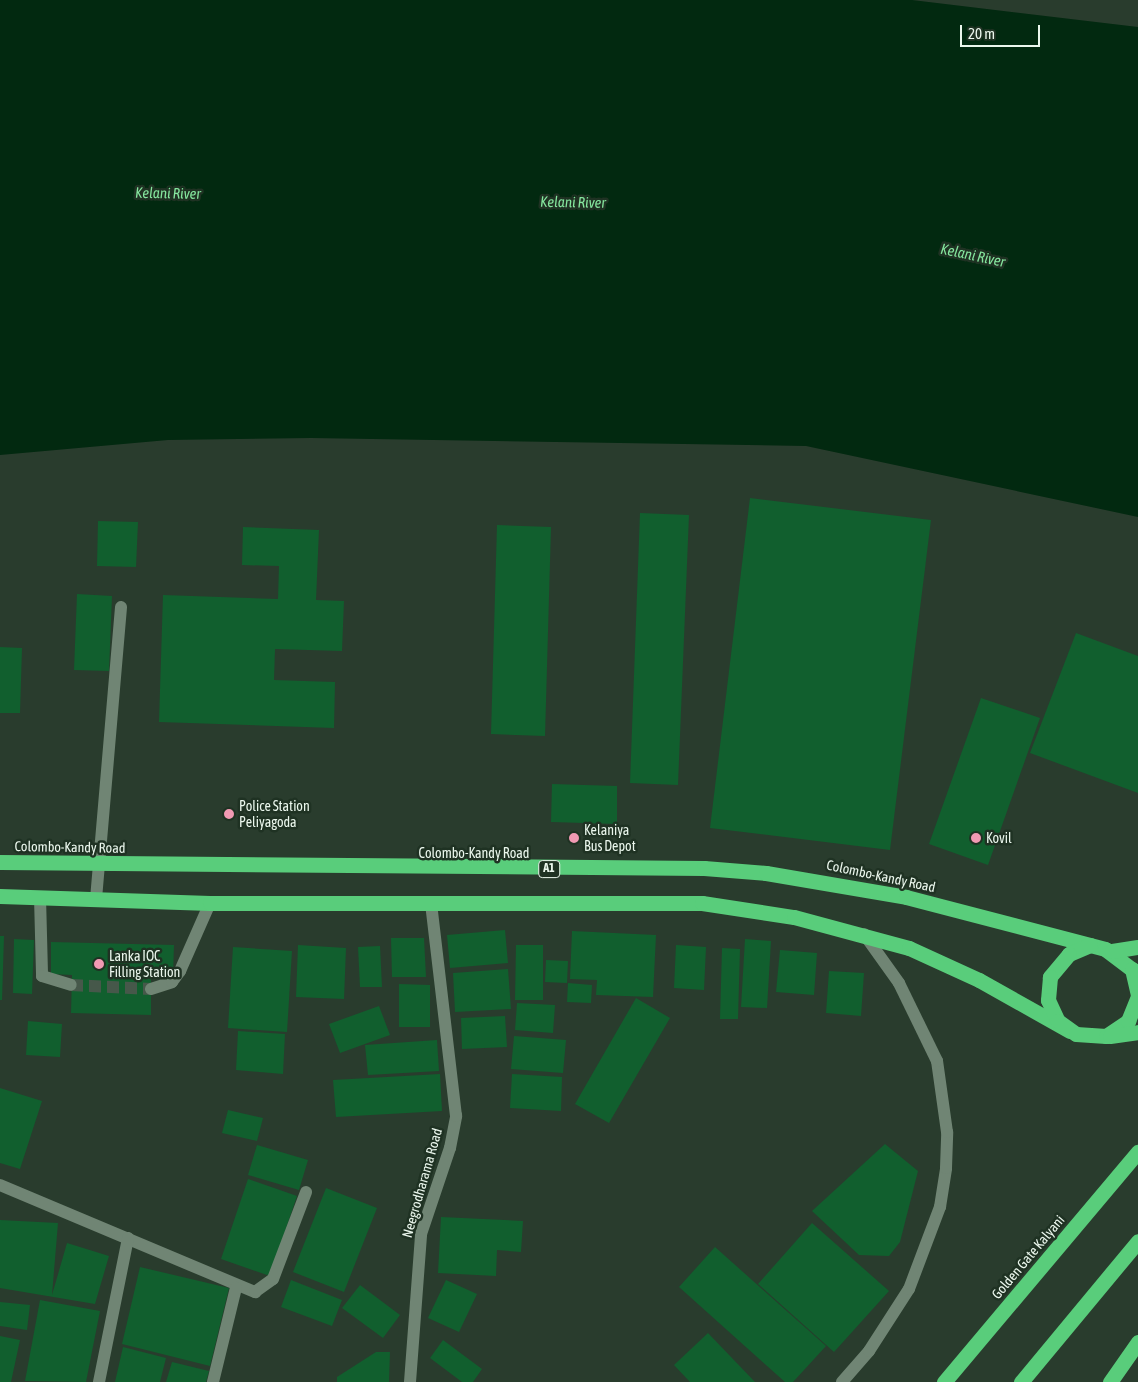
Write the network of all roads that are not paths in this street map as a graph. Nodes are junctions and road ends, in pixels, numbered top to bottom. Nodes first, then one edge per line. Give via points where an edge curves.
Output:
1 (121, 607) dead end
2 (0, 862) edge
3 (96, 863) junction
4 (0, 896) edge
5 (40, 897) junction
6 (96, 899) junction
7 (210, 903) junction
8 (431, 904) junction
9 (863, 933) junction
10 (1090, 945) junction
11 (1138, 947) edge
12 (1112, 951) junction
13 (1138, 962) edge
14 (71, 985) tunnel mouth
15 (152, 989) tunnel mouth
16 (1138, 995) edge
17 (1070, 1031) junction
18 (1138, 1032) edge
19 (1096, 1037) junction
20 (1138, 1152) edge
21 (0, 1185) edge
22 (306, 1192) dead end
23 (128, 1238) junction
24 (1138, 1241) edge
25 (236, 1288) junction
26 (1138, 1342) edge
27 (99, 1382) edge
28 (213, 1382) edge
29 (410, 1382) edge
30 (842, 1382) edge
31 (944, 1382) edge
32 (1021, 1382) edge
33 (1110, 1382) edge

1 - 3 street
2 - 3 highway, Colombo-Kandy Road / A1
3 - 6 street
3 - 10 highway, Colombo-Kandy Road / A1 via 704,868 823,880
4 - 5 highway
5 - 6 highway
5 - 14 street via 42,976
6 - 7 highway
7 - 8 highway
7 - 15 street via 180,972 172,982
8 - 9 highway via 702,903
8 - 29 street, Neegrodharama Road via 456,1116 450,1148 421,1234
9 - 17 highway via 945,963
9 - 30 street via 899,983 937,1061 947,1132 946,1168 940,1207 909,1289 869,1351
10 - 12 highway
10 - 17 highway via 1063,958 1048,984 1050,1008
11 - 12 highway
12 - 13 highway
12 - 16 highway via 1132,969
16 - 19 highway via 1133,1013 1122,1027
17 - 19 highway
18 - 19 highway
20 - 31 highway, Golden Gate Kalyani
21 - 23 street
22 - 25 street via 273,1279 255,1292
23 - 25 street
23 - 27 street
24 - 32 highway
25 - 28 street
26 - 33 highway

